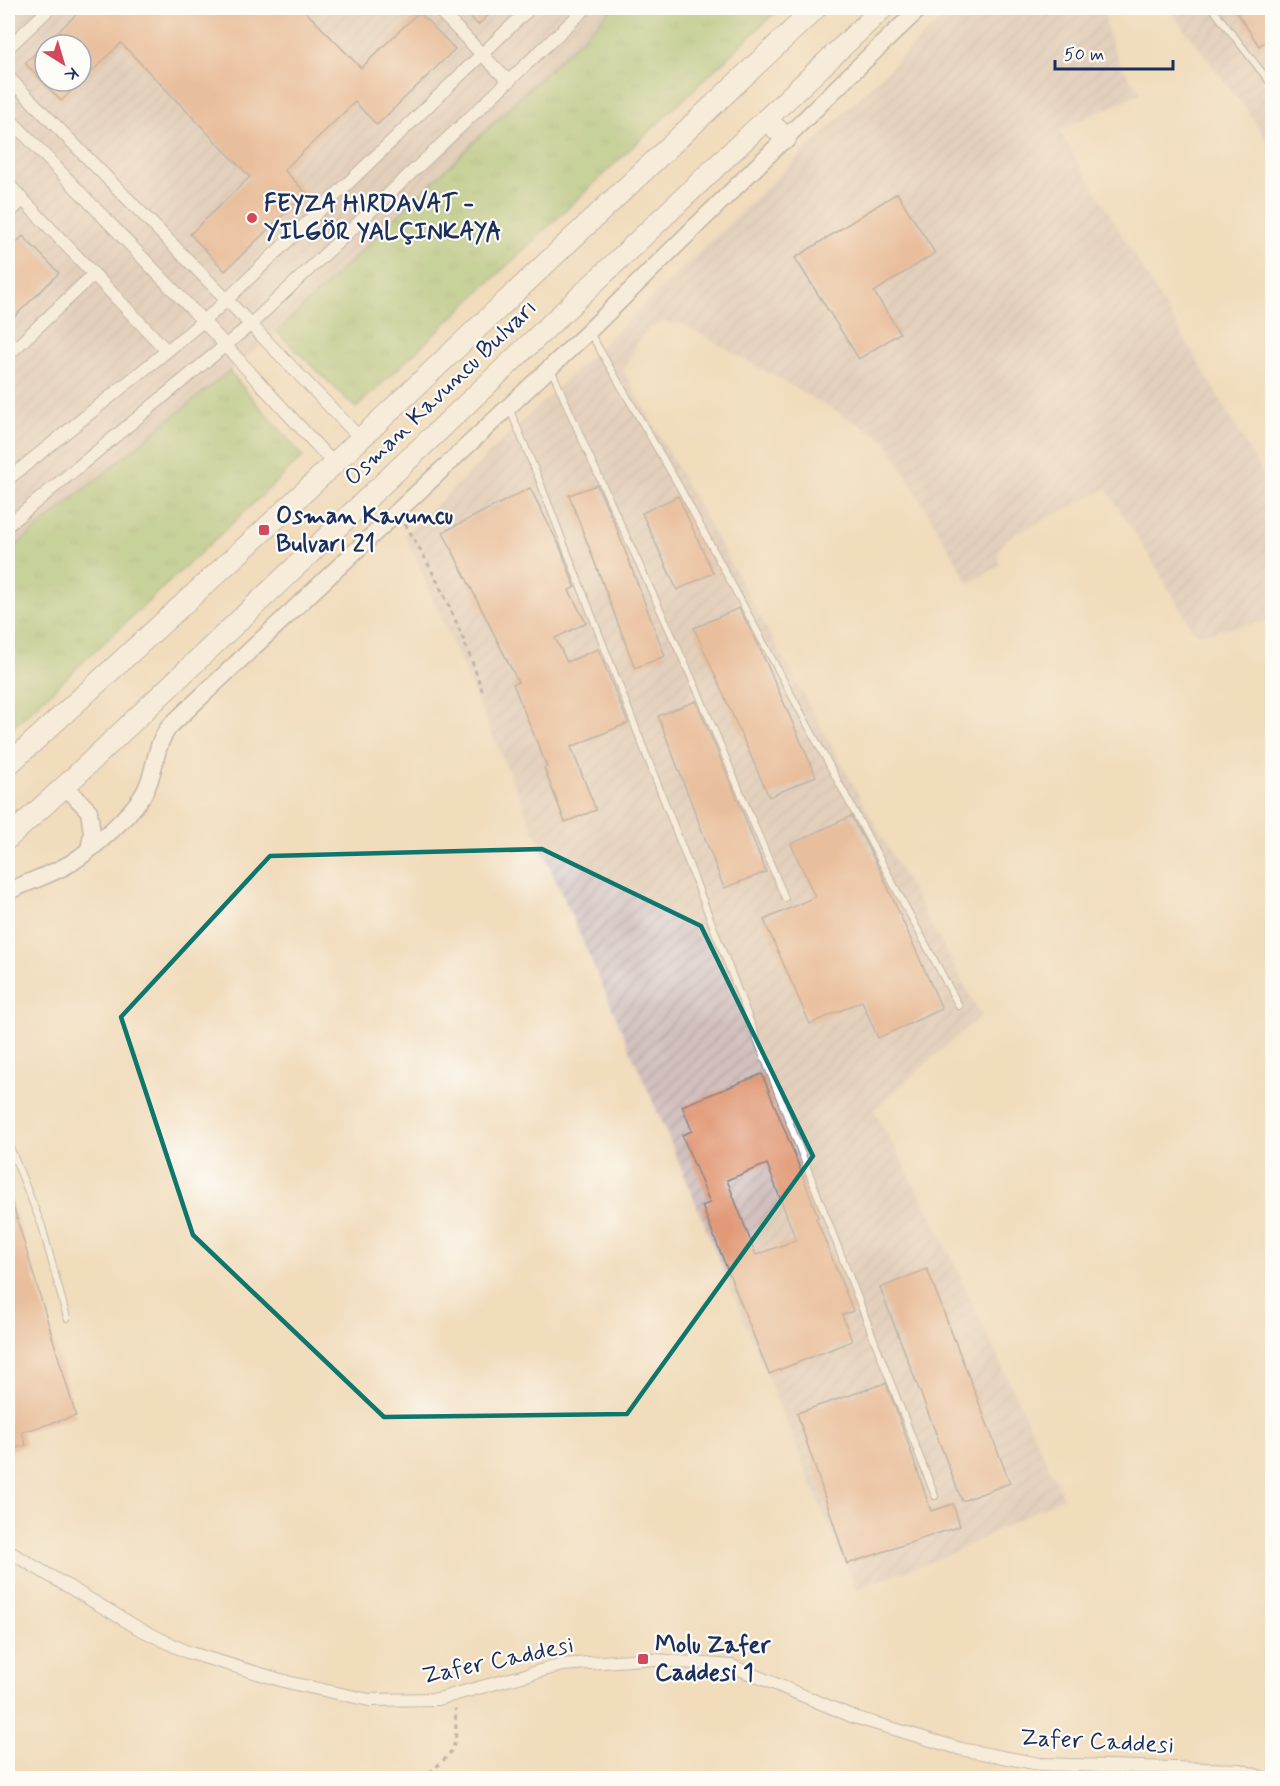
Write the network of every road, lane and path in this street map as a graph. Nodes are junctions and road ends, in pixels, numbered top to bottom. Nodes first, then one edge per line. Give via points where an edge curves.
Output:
1 (50, 8) edge
2 (437, 8) edge
3 (530, 8) edge
4 (586, 8) edge
5 (816, 8) edge
6 (883, 8) edge
7 (920, 8) edge
8 (1212, 8) edge
9 (8, 48) edge
10 (482, 54) junction
11 (8, 77) edge
12 (509, 82) junction
13 (1272, 85) edge
14 (8, 117) edge
15 (766, 119) junction
16 (786, 138) junction
17 (8, 184) edge
18 (22, 200) junction
19 (8, 215) edge
20 (94, 274) junction
21 (227, 300) junction
22 (203, 321) junction
23 (250, 325) junction
24 (590, 331) junction
25 (225, 346) junction
26 (167, 351) junction
27 (8, 355) edge
28 (551, 368) junction
29 (509, 408) junction
30 (361, 439) junction
31 (334, 464) junction
32 (8, 479) edge
33 (398, 512) junction
34 (8, 525) edge
35 (483, 693) dead end
36 (8, 765) edge
37 (65, 786) junction
38 (89, 811) junction
39 (128, 813) junction
40 (8, 838) edge
41 (89, 850) junction
42 (8, 892) edge
43 (785, 898) dead end
44 (959, 1006) dead end
45 (8, 1142) edge
46 (67, 1318) dead end
47 (935, 1496) dead end
48 (8, 1551) edge
49 (454, 1695) junction
50 (422, 1779) edge
51 (1264, 1779) edge

1 - 9 street
2 - 10 street
3 - 10 street
4 - 12 street
5 - 30 highway, Osman Kavuncu Bulvarı
6 - 15 highway, Osman Kavuncu Bulvarı
7 - 16 street
8 - 13 lane
10 - 12 street
10 - 21 street
11 - 21 street
12 - 23 street
14 - 22 street
15 - 16 highway
15 - 37 highway, Osman Kavuncu Bulvarı
16 - 24 street
17 - 18 street
18 - 19 street
18 - 20 street
20 - 26 street
20 - 27 street
21 - 22 street
21 - 23 street
22 - 25 street
22 - 26 street
23 - 25 street
23 - 30 street
24 - 28 street
24 - 44 lane via 679,486
25 - 31 street
25 - 34 street
26 - 32 street
28 - 29 street
28 - 43 lane via 698,692
29 - 33 street
29 - 47 lane
30 - 31 highway, Osman Kavuncu Bulvarı
31 - 36 highway, Osman Kavuncu Bulvarı
33 - 35 path via 451,608
33 - 39 street via 165,732 149,783
37 - 38 street
37 - 40 highway, Osman Kavuncu Bulvarı
38 - 39 street via 108,815
38 - 41 street
39 - 41 street
41 - 42 street
45 - 46 lane via 42,1226
48 - 49 street, Zafer Caddesi via 140,1629 187,1652 291,1683 369,1700 438,1699
49 - 50 path via 454,1745
49 - 51 street, Zafer Caddesi via 562,1665 643,1659 732,1666 854,1717 962,1749 1039,1764 1240,1770

